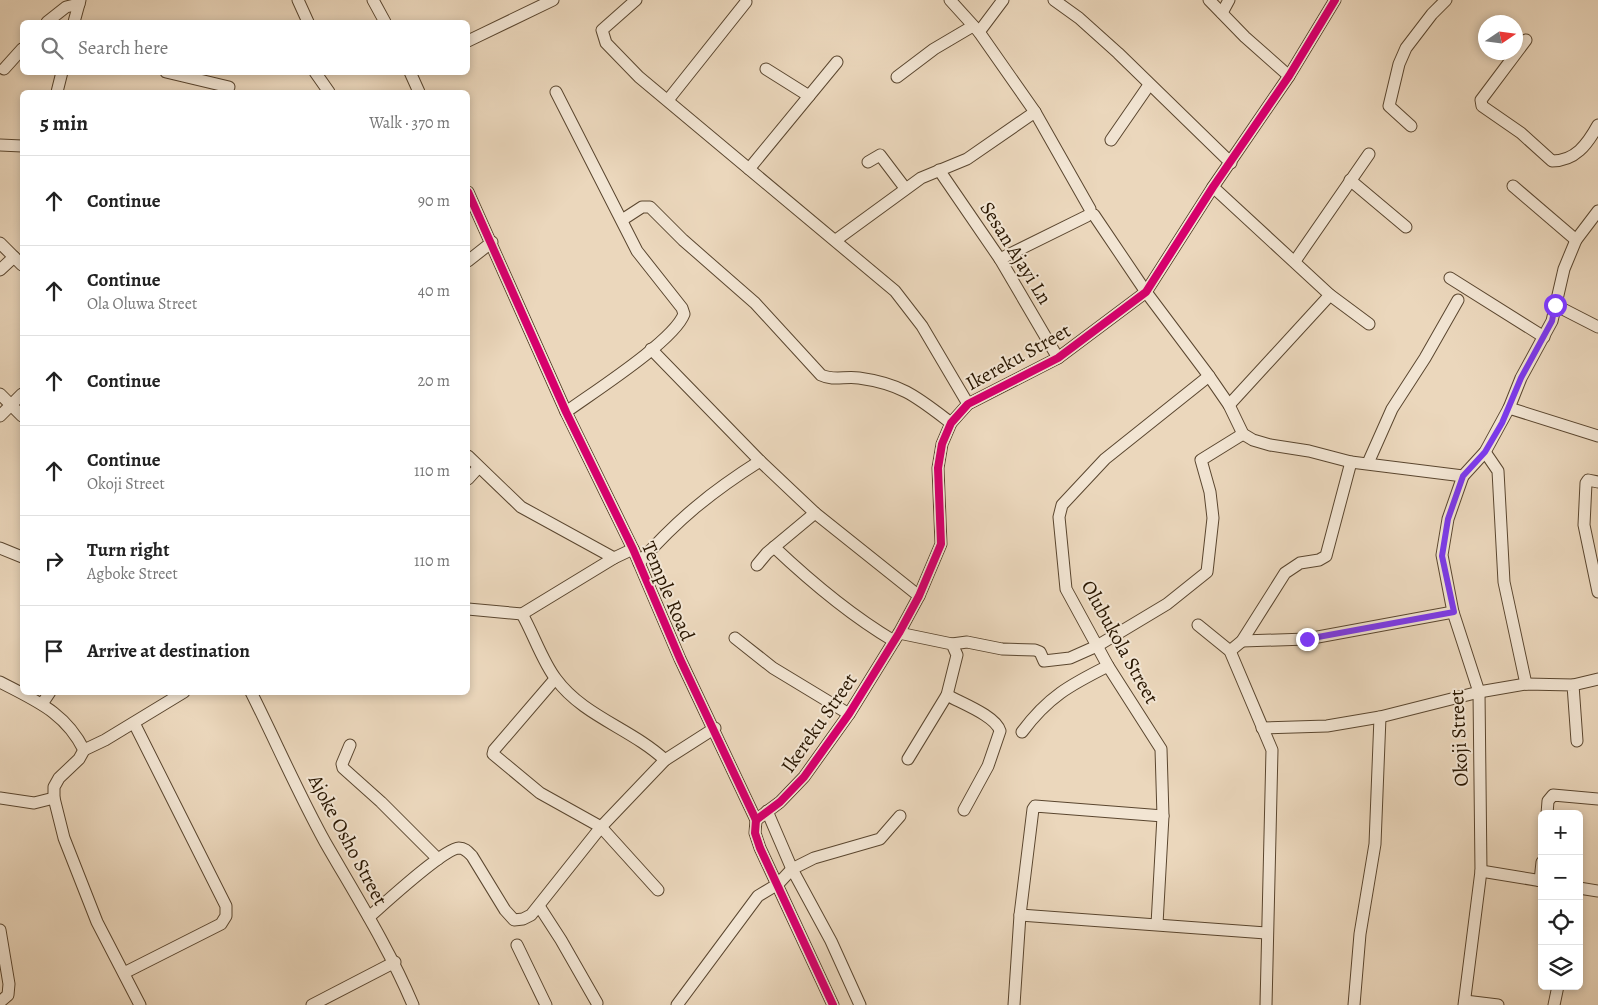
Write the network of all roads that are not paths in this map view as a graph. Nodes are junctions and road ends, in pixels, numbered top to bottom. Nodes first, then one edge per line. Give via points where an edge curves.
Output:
1 (298, 0) edge
2 (553, 0) edge
3 (636, 0) edge
4 (950, 0) edge
5 (1003, 0) edge
6 (1054, 0) edge
7 (1209, 0) edge
8 (1229, 0) edge
9 (1335, 0) edge
10 (1446, 0) edge
11 (376, 1) edge
12 (80, 2) edge
13 (746, 2) dead end
14 (1222, 13) junction
15 (383, 19) edge
16 (50, 20) edge
17 (75, 20) edge
18 (307, 20) edge
19 (976, 29) junction
20 (470, 40) edge
21 (1526, 40) dead end
22 (20, 51) edge
23 (837, 62) dead end
24 (4, 69) dead end
25 (766, 69) dead end
26 (61, 75) edge
27 (178, 75) edge
28 (317, 75) edge
29 (412, 75) edge
30 (1290, 76) junction
31 (897, 77) dead end
32 (1149, 85) junction
33 (229, 88) dead end
34 (58, 90) edge
35 (328, 90) edge
36 (419, 90) edge
37 (556, 92) dead end
38 (809, 96) junction
39 (668, 100) junction
40 (1035, 112) junction
41 (1411, 126) dead end
42 (1598, 126) edge
43 (1111, 140) dead end
44 (0, 145) edge
45 (20, 146) edge
46 (1369, 154) dead end
47 (868, 162) dead end
48 (1231, 163) junction
49 (749, 169) junction
50 (939, 170) junction
51 (1350, 180) junction
52 (1513, 186) dead end
53 (1213, 187) junction
54 (905, 188) junction
55 (470, 196) edge
56 (1598, 211) edge
57 (1090, 213) junction
58 (622, 220) junction
59 (1406, 227) dead end
60 (836, 240) junction
61 (1576, 240) junction
62 (492, 242) junction
63 (0, 243) edge
64 (14, 257) junction
65 (470, 259) edge
66 (1000, 259) junction
67 (1295, 261) junction
68 (20, 263) edge
69 (0, 270) edge
70 (1450, 278) dead end
71 (1146, 292) junction
72 (1330, 294) junction
73 (1458, 300) dead end
74 (1555, 305) junction
75 (1369, 324) dead end
76 (1598, 327) edge
77 (1544, 337) junction
78 (652, 349) junction
79 (1058, 358) junction
80 (1209, 376) junction
81 (0, 394) edge
82 (20, 396) edge
83 (968, 404) junction
84 (11, 405) junction
85 (1229, 405) junction
86 (1509, 408) junction
87 (566, 412) junction
88 (20, 414) edge
89 (0, 416) edge
90 (951, 423) junction
91 (1243, 434) junction
92 (1598, 436) edge
93 (1485, 452) junction
94 (470, 458) edge
95 (760, 461) junction
96 (1351, 462) junction
97 (1368, 463) junction
98 (478, 468) junction
99 (1463, 476) junction
100 (470, 477) edge
101 (1598, 482) edge
102 (815, 512) junction
103 (774, 547) junction
104 (0, 548) edge
105 (633, 549) junction
106 (20, 555) edge
107 (614, 558) junction
108 (639, 563) junction
109 (757, 565) dead end
110 (1598, 592) edge
111 (919, 596) junction
112 (470, 609) edge
113 (1454, 612) junction
114 (522, 614) junction
115 (1198, 625) dead end
116 (896, 637) junction
117 (735, 638) dead end
118 (1242, 641) junction
119 (952, 644) junction
120 (1230, 650) junction
121 (1102, 656) junction
122 (556, 679) junction
123 (1598, 679) edge
124 (0, 682) edge
125 (1526, 684) junction
126 (1572, 684) junction
127 (20, 692) edge
128 (1479, 692) junction
129 (25, 695) edge
130 (48, 695) edge
131 (179, 695) edge
132 (252, 695) edge
133 (947, 695) junction
134 (42, 704) junction
135 (849, 714) junction
136 (1380, 717) junction
137 (134, 723) junction
138 (715, 728) junction
139 (1262, 728) junction
140 (1022, 732) dead end
141 (1577, 741) dead end
142 (350, 745) dead end
143 (84, 750) junction
144 (908, 759) dead end
145 (665, 760) junction
146 (54, 793) junction
147 (0, 798) edge
148 (1598, 798) edge
149 (964, 810) dead end
150 (1547, 810) edge
151 (767, 812) junction
152 (900, 816) dead end
153 (1162, 816) junction
154 (756, 820) junction
155 (601, 827) junction
156 (438, 859) junction
157 (792, 870) junction
158 (1481, 871) junction
159 (1538, 880) edge
160 (778, 884) junction
161 (1583, 889) edge
162 (658, 890) dead end
163 (1598, 891) edge
164 (539, 906) junction
165 (1020, 915) junction
166 (368, 917) junction
167 (1157, 924) junction
168 (0, 930) edge
169 (1266, 934) junction
170 (517, 945) dead end
171 (395, 962) junction
172 (124, 973) junction
173 (1557, 990) edge
174 (0, 1002) edge
175 (597, 1003) dead end
176 (1464, 1003) edge
177 (140, 1005) edge
178 (312, 1005) edge
179 (413, 1005) edge
180 (546, 1005) edge
181 (677, 1005) edge
182 (833, 1005) edge
183 (860, 1005) edge
184 (1014, 1005) edge
185 (1266, 1005) edge
186 (1354, 1005) edge
187 (1498, 1005) edge
188 (1554, 1005) edge

1 - 18 street
2 - 20 street
3 - 39 street via 602,30 603,37 640,77
4 - 19 street
5 - 19 street
6 - 32 street via 1079,18
7 - 14 street
8 - 14 street
9 - 30 street, Ikereku Street
10 - 41 street via 1406,48 1399,64 1389,106
11 - 15 street
12 - 16 street via 66,7
12 - 17 street
13 - 39 street
14 - 30 street
19 - 31 street via 934,49
19 - 40 street
21 - 42 street via 1482,100 1482,106 1520,133 1546,157 1558,161 1571,158 1585,146
22 - 24 street
23 - 38 street
25 - 38 street
26 - 34 street
27 - 33 street
28 - 35 street
29 - 36 street
30 - 48 street, Ikereku Street
32 - 43 street
32 - 48 street
37 - 58 street
38 - 49 street
39 - 49 street
40 - 50 street via 967,159
40 - 57 street
44 - 45 street
46 - 51 street
47 - 54 street via 880,155
48 - 53 street, Ikereku Street
49 - 60 street
50 - 54 street
50 - 66 street, Sesan Ajayi Ln
51 - 59 street
51 - 67 street
52 - 61 street
53 - 67 street
53 - 71 street, Ikereku Street
54 - 60 street
55 - 62 street, Temple Road
56 - 61 street
57 - 66 street
57 - 71 street
58 - 78 street via 637,251 684,314
58 - 90 street via 642,206 650,207 682,240 755,303 821,375 828,378 854,377 902,388
60 - 83 street via 895,291 922,326
61 - 74 street via 1564,269
62 - 65 street
62 - 87 street, Temple Road
63 - 64 street
64 - 68 street
64 - 69 street
66 - 79 street, Sesan Ajayi Ln
67 - 72 street
70 - 77 street
71 - 79 street, Ikereku Street
71 - 80 street
72 - 75 street
72 - 85 street
73 - 97 street via 1392,409
74 - 76 street
74 - 77 street
77 - 86 street via 1521,378
78 - 87 street
78 - 95 street
79 - 83 street, Ikereku Street
80 - 85 street
80 - 121 street, Olubukola Street via 1105,458 1062,505 1058,531 1066,589
81 - 84 street
82 - 84 street
83 - 90 street, Ikereku Street
84 - 88 street
84 - 89 street
85 - 91 street
86 - 92 street
86 - 93 street
87 - 105 street, Temple Road
90 - 111 street, Ikereku Street via 942,444 938,468 941,544
91 - 96 street via 1270,445
91 - 121 street via 1201,460 1213,518 1207,572
93 - 99 street
93 - 125 street via 1498,471 1504,582
94 - 98 street
95 - 102 street
95 - 108 street via 716,489 668,531
96 - 97 street
96 - 118 street via 1326,556 1300,563 1285,573
97 - 99 street
98 - 100 street
98 - 107 street via 520,508
99 - 113 street, Okoji Street via 1448,519 1442,556
101 - 110 street via 1588,480 1586,483 1584,525
102 - 103 street
102 - 111 street
103 - 109 street
103 - 116 street via 822,591 866,624
104 - 106 street
105 - 107 street
105 - 108 street, Temple Road
107 - 114 street
108 - 138 street, Temple Road via 680,659
111 - 116 street, Ikereku Street
112 - 114 street
113 - 118 street via 1307,639
113 - 128 street, Okoji Street
114 - 122 street
115 - 120 street
116 - 119 street
116 - 135 street, Ikereku Street
117 - 135 street via 773,668
118 - 120 street
119 - 121 street via 967,642 1002,649 1035,650 1040,652 1044,661
119 - 133 street via 957,655
120 - 139 street
121 - 140 street via 1040,708
121 - 153 street, Olubukola Street via 1161,749
122 - 145 street via 594,713 654,749
122 - 155 street via 492,754 540,793
123 - 126 street
124 - 127 street
125 - 126 street
125 - 128 street
126 - 141 street
128 - 136 street
128 - 158 street, Okoji Street
129 - 134 street
130 - 134 street
131 - 137 street
132 - 166 street, Ajoke Osho Street via 324,840
133 - 144 street
133 - 149 street via 988,716 1000,731 988,766
134 - 143 street via 75,732
135 - 151 street, Ikereku Street via 804,777
136 - 139 street via 1327,726
136 - 186 street via 1375,844 1360,934
137 - 143 street
137 - 172 street via 226,906 226,916 214,928
138 - 145 street
138 - 154 street, Temple Road
139 - 169 street via 1272,750
142 - 156 street via 343,768
143 - 146 street via 59,778
145 - 155 street
146 - 147 street via 34,803
146 - 172 street via 64,838 97,922
148 - 150 street via 1553,795 1548,801
151 - 154 street, Ikereku Street
151 - 157 street
152 - 157 street via 880,838 814,858
153 - 165 street via 1035,806
153 - 167 street
154 - 160 street, Temple Road via 760,848
155 - 162 street
155 - 164 street
156 - 164 street via 457,848 466,850 514,920 531,916
156 - 166 street
157 - 160 street
157 - 183 street via 832,941
158 - 159 street
158 - 176 street, Okoji Street
160 - 181 street via 758,896
160 - 182 street, Temple Road
161 - 163 street
164 - 175 street
165 - 167 street
165 - 184 street
166 - 171 street, Ajoke Osho Street
167 - 169 street
168 - 174 street via 9,984 8,995
169 - 185 street
170 - 180 street
171 - 178 street
171 - 179 street, Ajoke Osho Street
172 - 177 street
173 - 188 street
176 - 187 street

